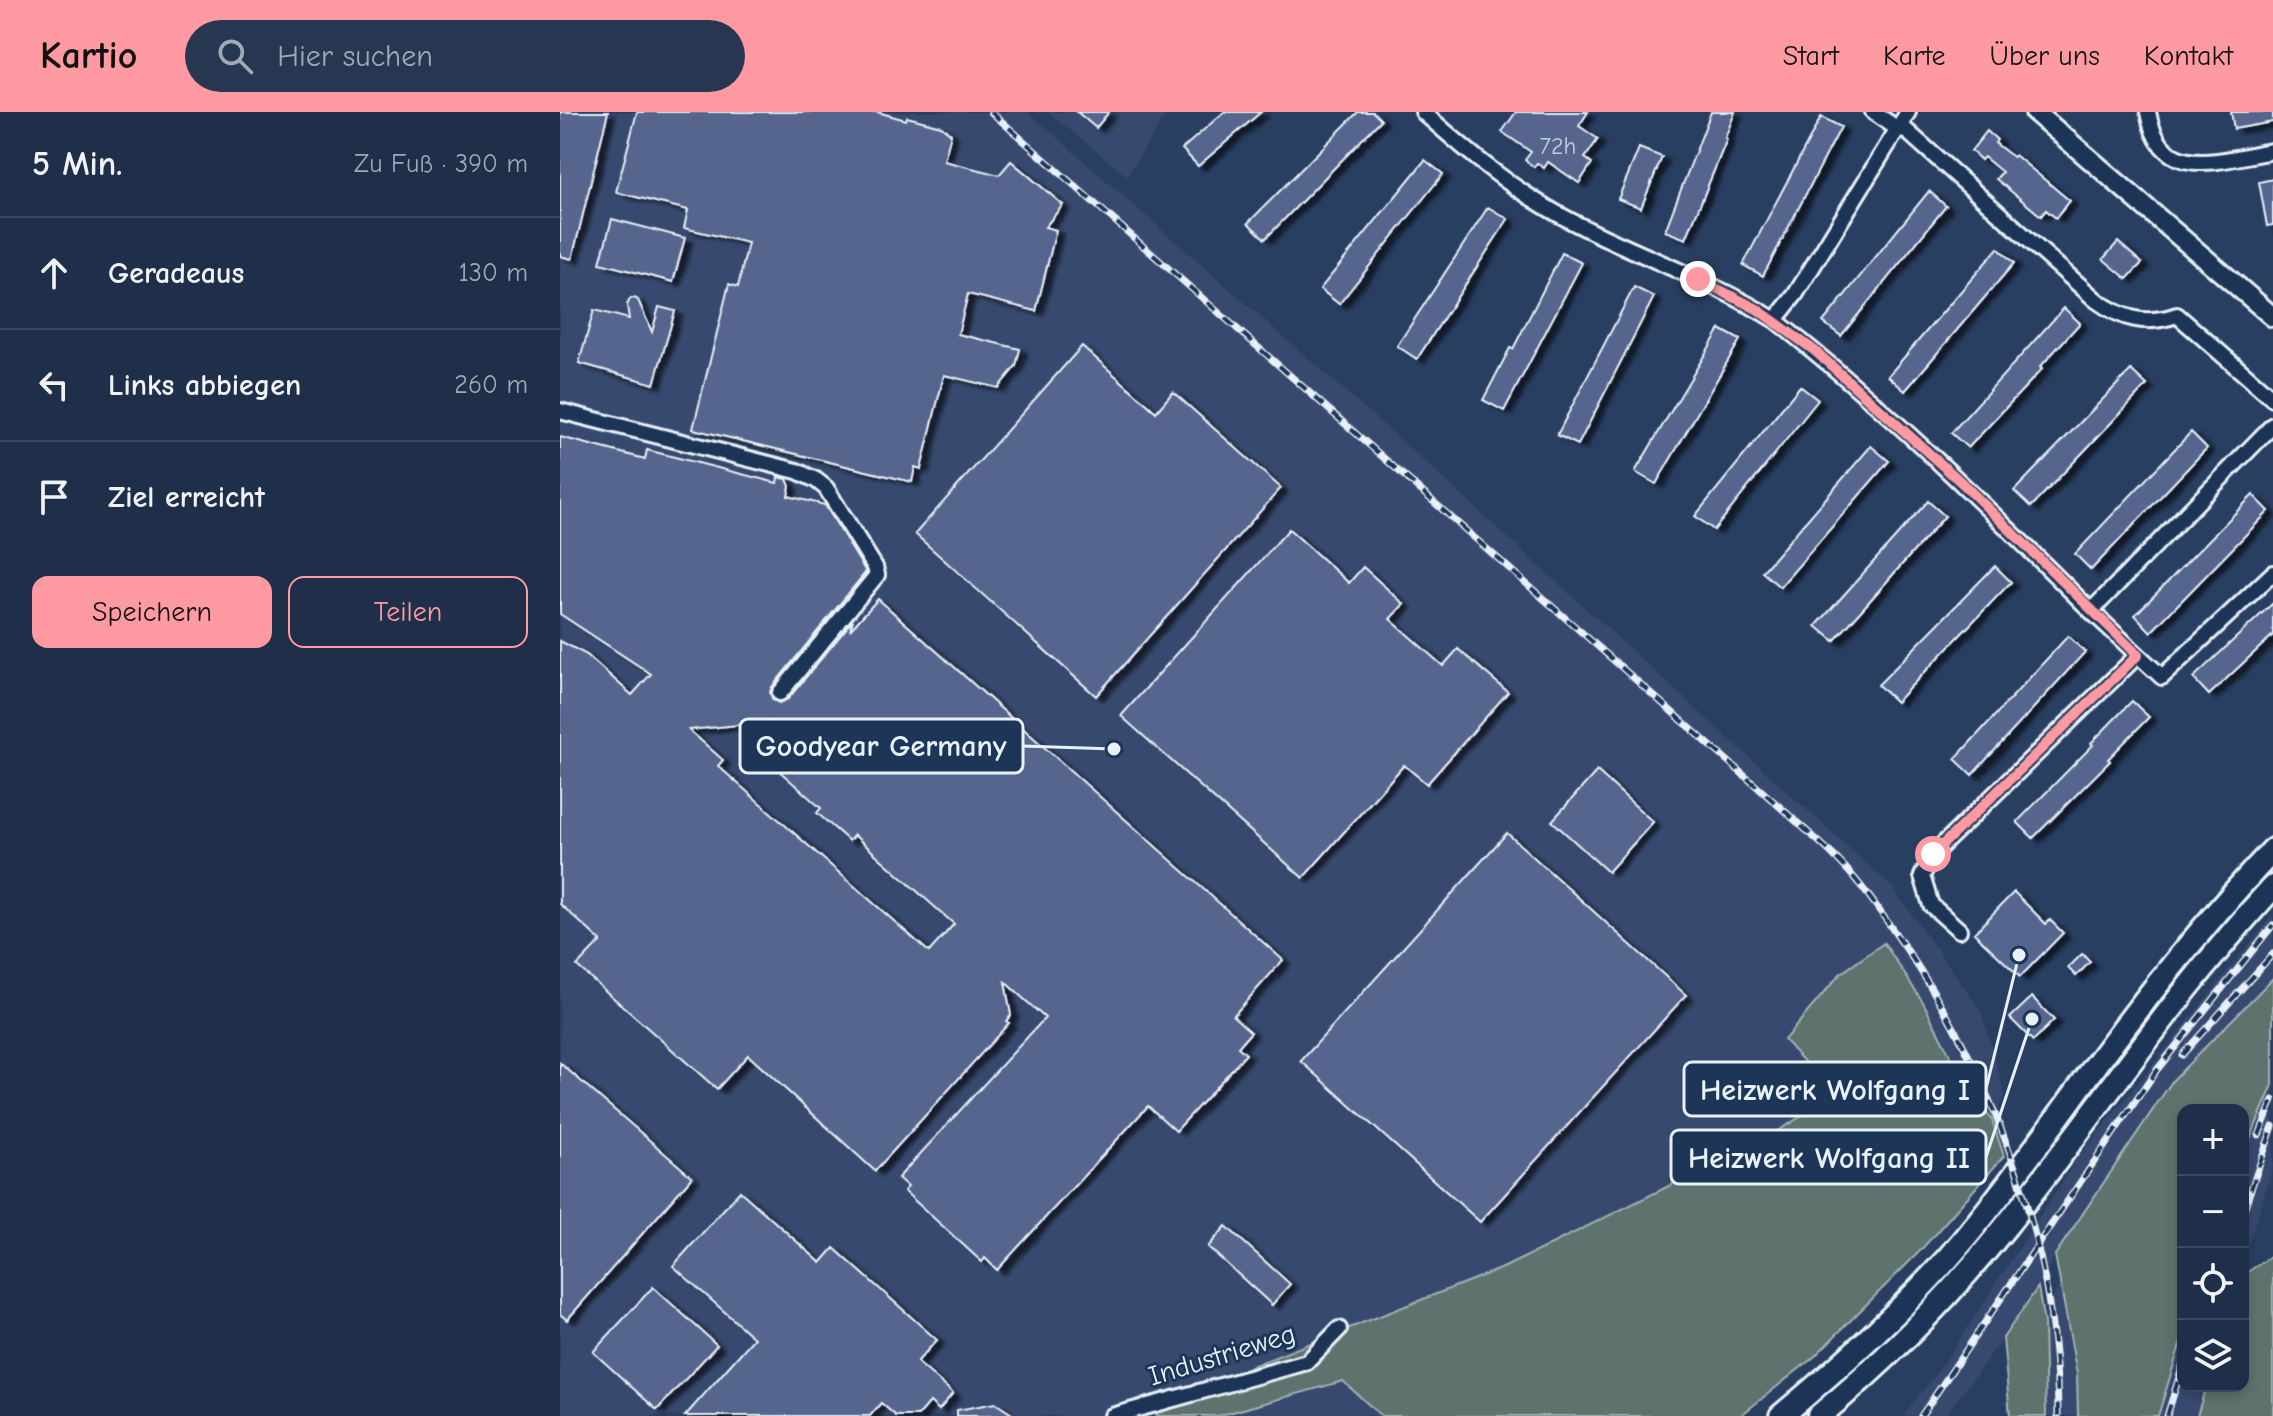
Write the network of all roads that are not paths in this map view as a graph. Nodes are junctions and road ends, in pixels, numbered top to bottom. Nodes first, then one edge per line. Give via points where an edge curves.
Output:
1 (1423, 112) edge
2 (1873, 112) edge
3 (2148, 112) edge
4 (2040, 115) edge
5 (1902, 122) edge
6 (2273, 151) edge
7 (2273, 317) edge
8 (1775, 320) junction
9 (2273, 399) edge
10 (560, 411) edge
11 (2273, 425) edge
12 (2273, 573) edge
13 (2091, 611) junction
14 (2138, 655) junction
15 (780, 693) dead end
16 (2273, 850) edge
17 (2273, 887) edge
18 (1959, 930) dead end
19 (1339, 1329) dead end
20 (1112, 1416) edge
21 (1781, 1416) edge
22 (1819, 1416) edge

1 - 8 street via 1487,167 1551,210
2 - 5 street
3 - 6 street via 2154,136 2176,158 2204,163
4 - 7 main road
5 - 8 street
5 - 9 street via 2096,300 2132,320 2177,315
8 - 13 street via 1962,483
10 - 15 street via 797,471 826,488 877,575
11 - 13 street
12 - 14 street via 2162,677
13 - 14 street
14 - 18 street via 1933,854 1922,876 1931,905
16 - 21 highway via 2186,948 1948,1258 1863,1345
17 - 22 highway via 2189,985 1966,1274 1887,1356
19 - 20 street, Industrieweg via 1307,1362

